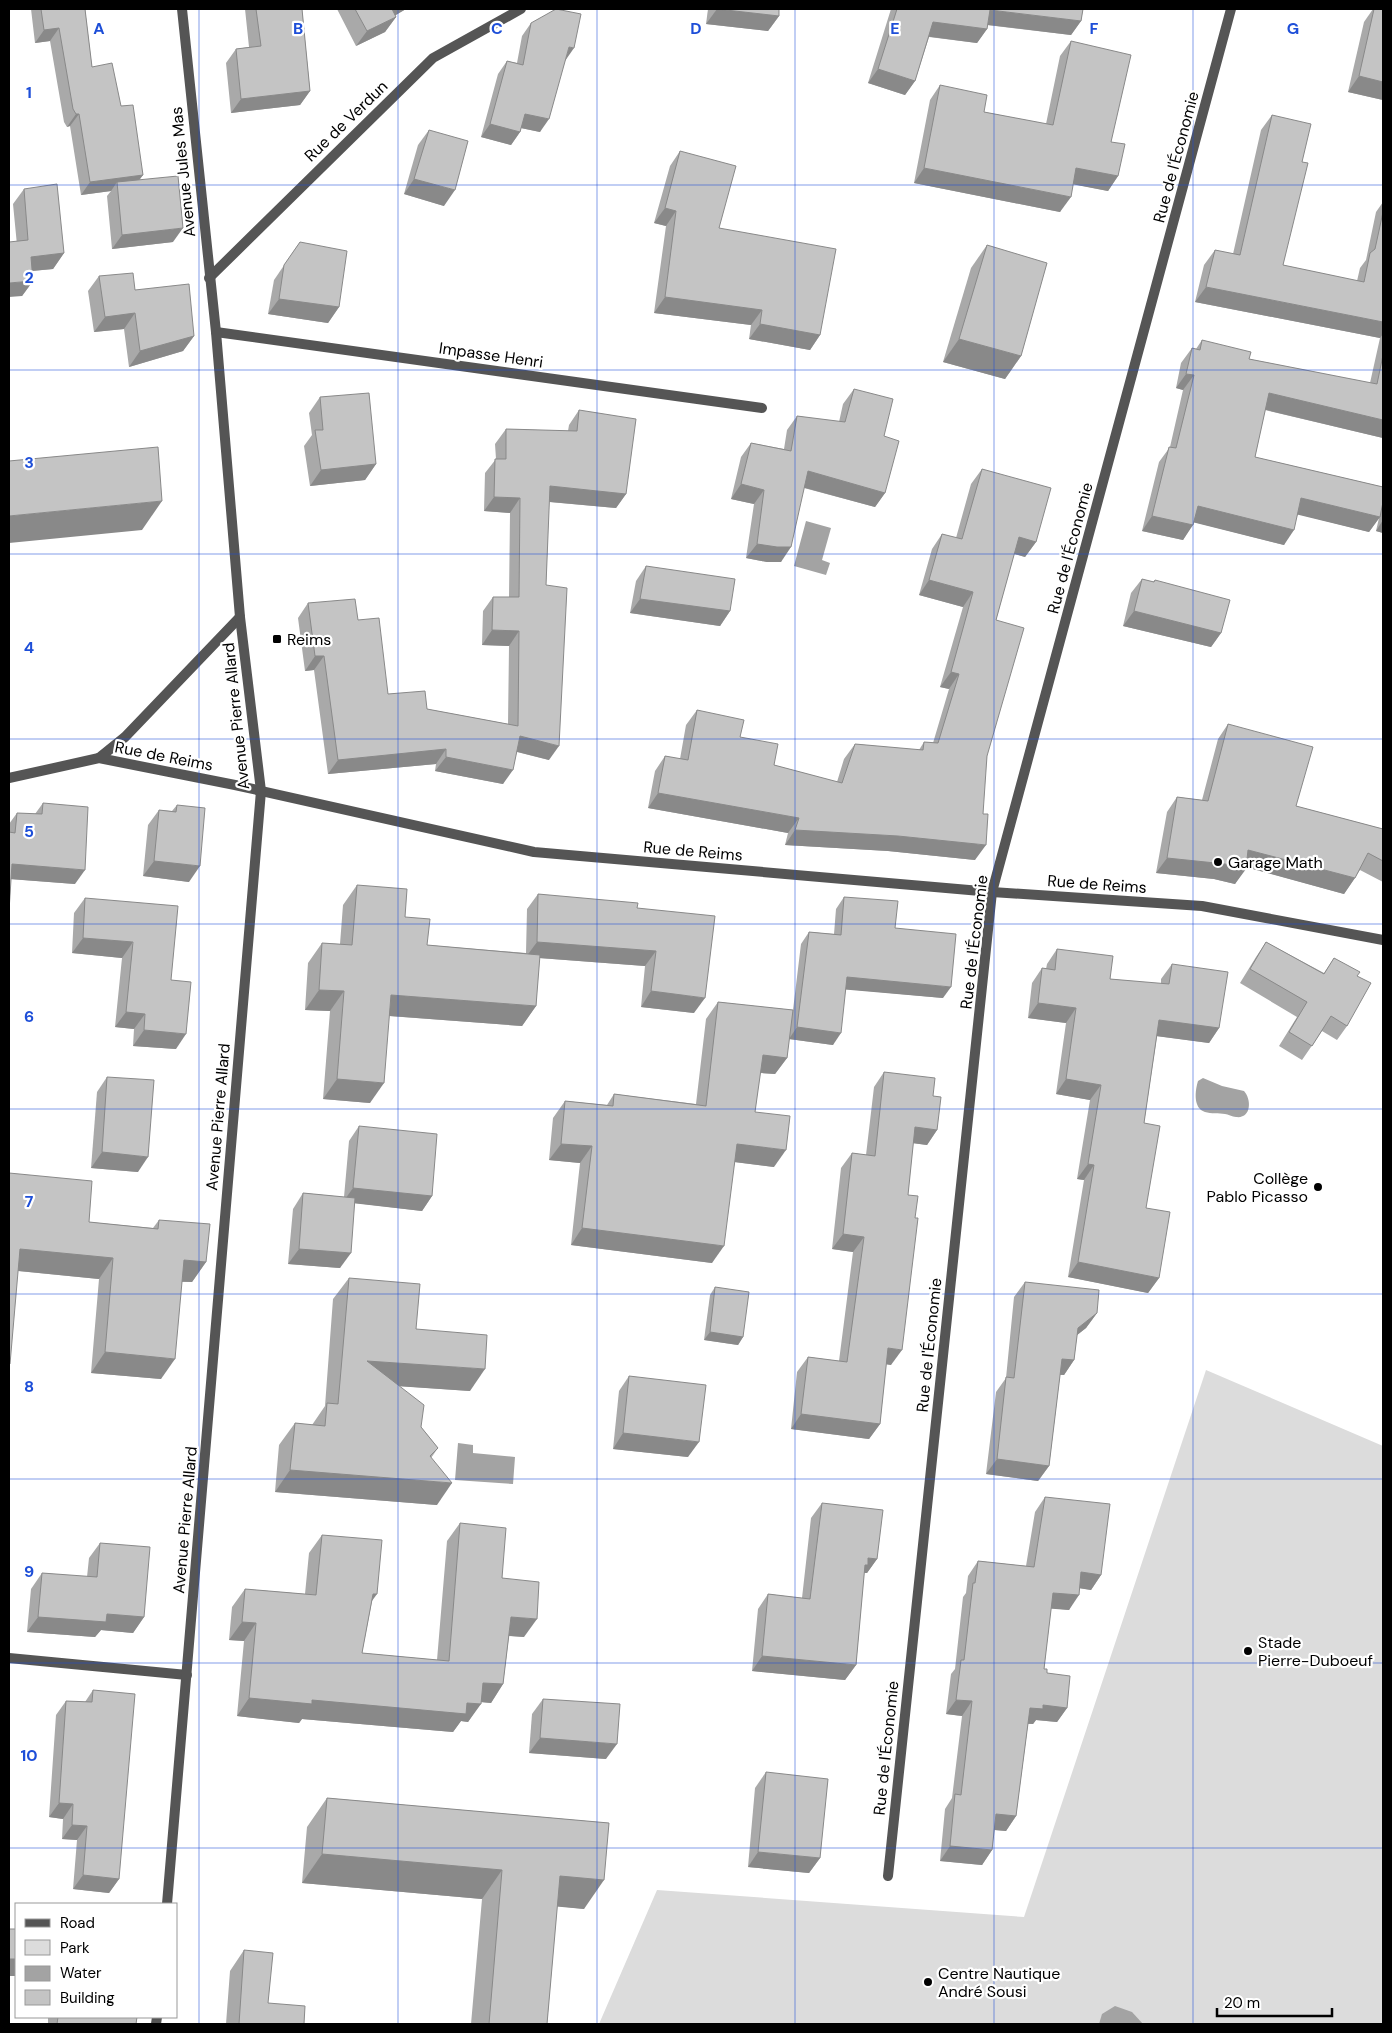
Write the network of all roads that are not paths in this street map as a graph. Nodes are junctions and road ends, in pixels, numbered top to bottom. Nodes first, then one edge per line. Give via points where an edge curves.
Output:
1 (182, 9) edge
2 (521, 9) edge
3 (1231, 9) edge
4 (209, 278) junction
5 (216, 332) junction
6 (762, 408) dead end
7 (240, 617) junction
8 (99, 758) junction
9 (9, 778) edge
10 (261, 791) junction
11 (992, 892) junction
12 (1383, 940) edge
13 (9, 1658) edge
14 (187, 1676) junction
15 (888, 1876) dead end
16 (166, 1903) edge

1 - 4 street, Avenue Jules Mas
2 - 4 street, Rue de Verdun via 433,58
3 - 11 street, Rue de l'Économie
4 - 5 street, Avenue Jules Mas
5 - 6 street, Impasse Henri
5 - 7 street, Avenue Pierre Allard
7 - 8 street via 125,737
7 - 10 street, Avenue Pierre Allard
8 - 9 street, Rue de Reims
8 - 10 street, Rue de Reims
10 - 11 street, Rue de Reims via 534,852
10 - 14 street, Avenue Pierre Allard
11 - 12 street, Rue de Reims via 1202,906
11 - 15 street, Rue de l'Économie
13 - 14 street
14 - 16 street, Avenue Pierre Allard

